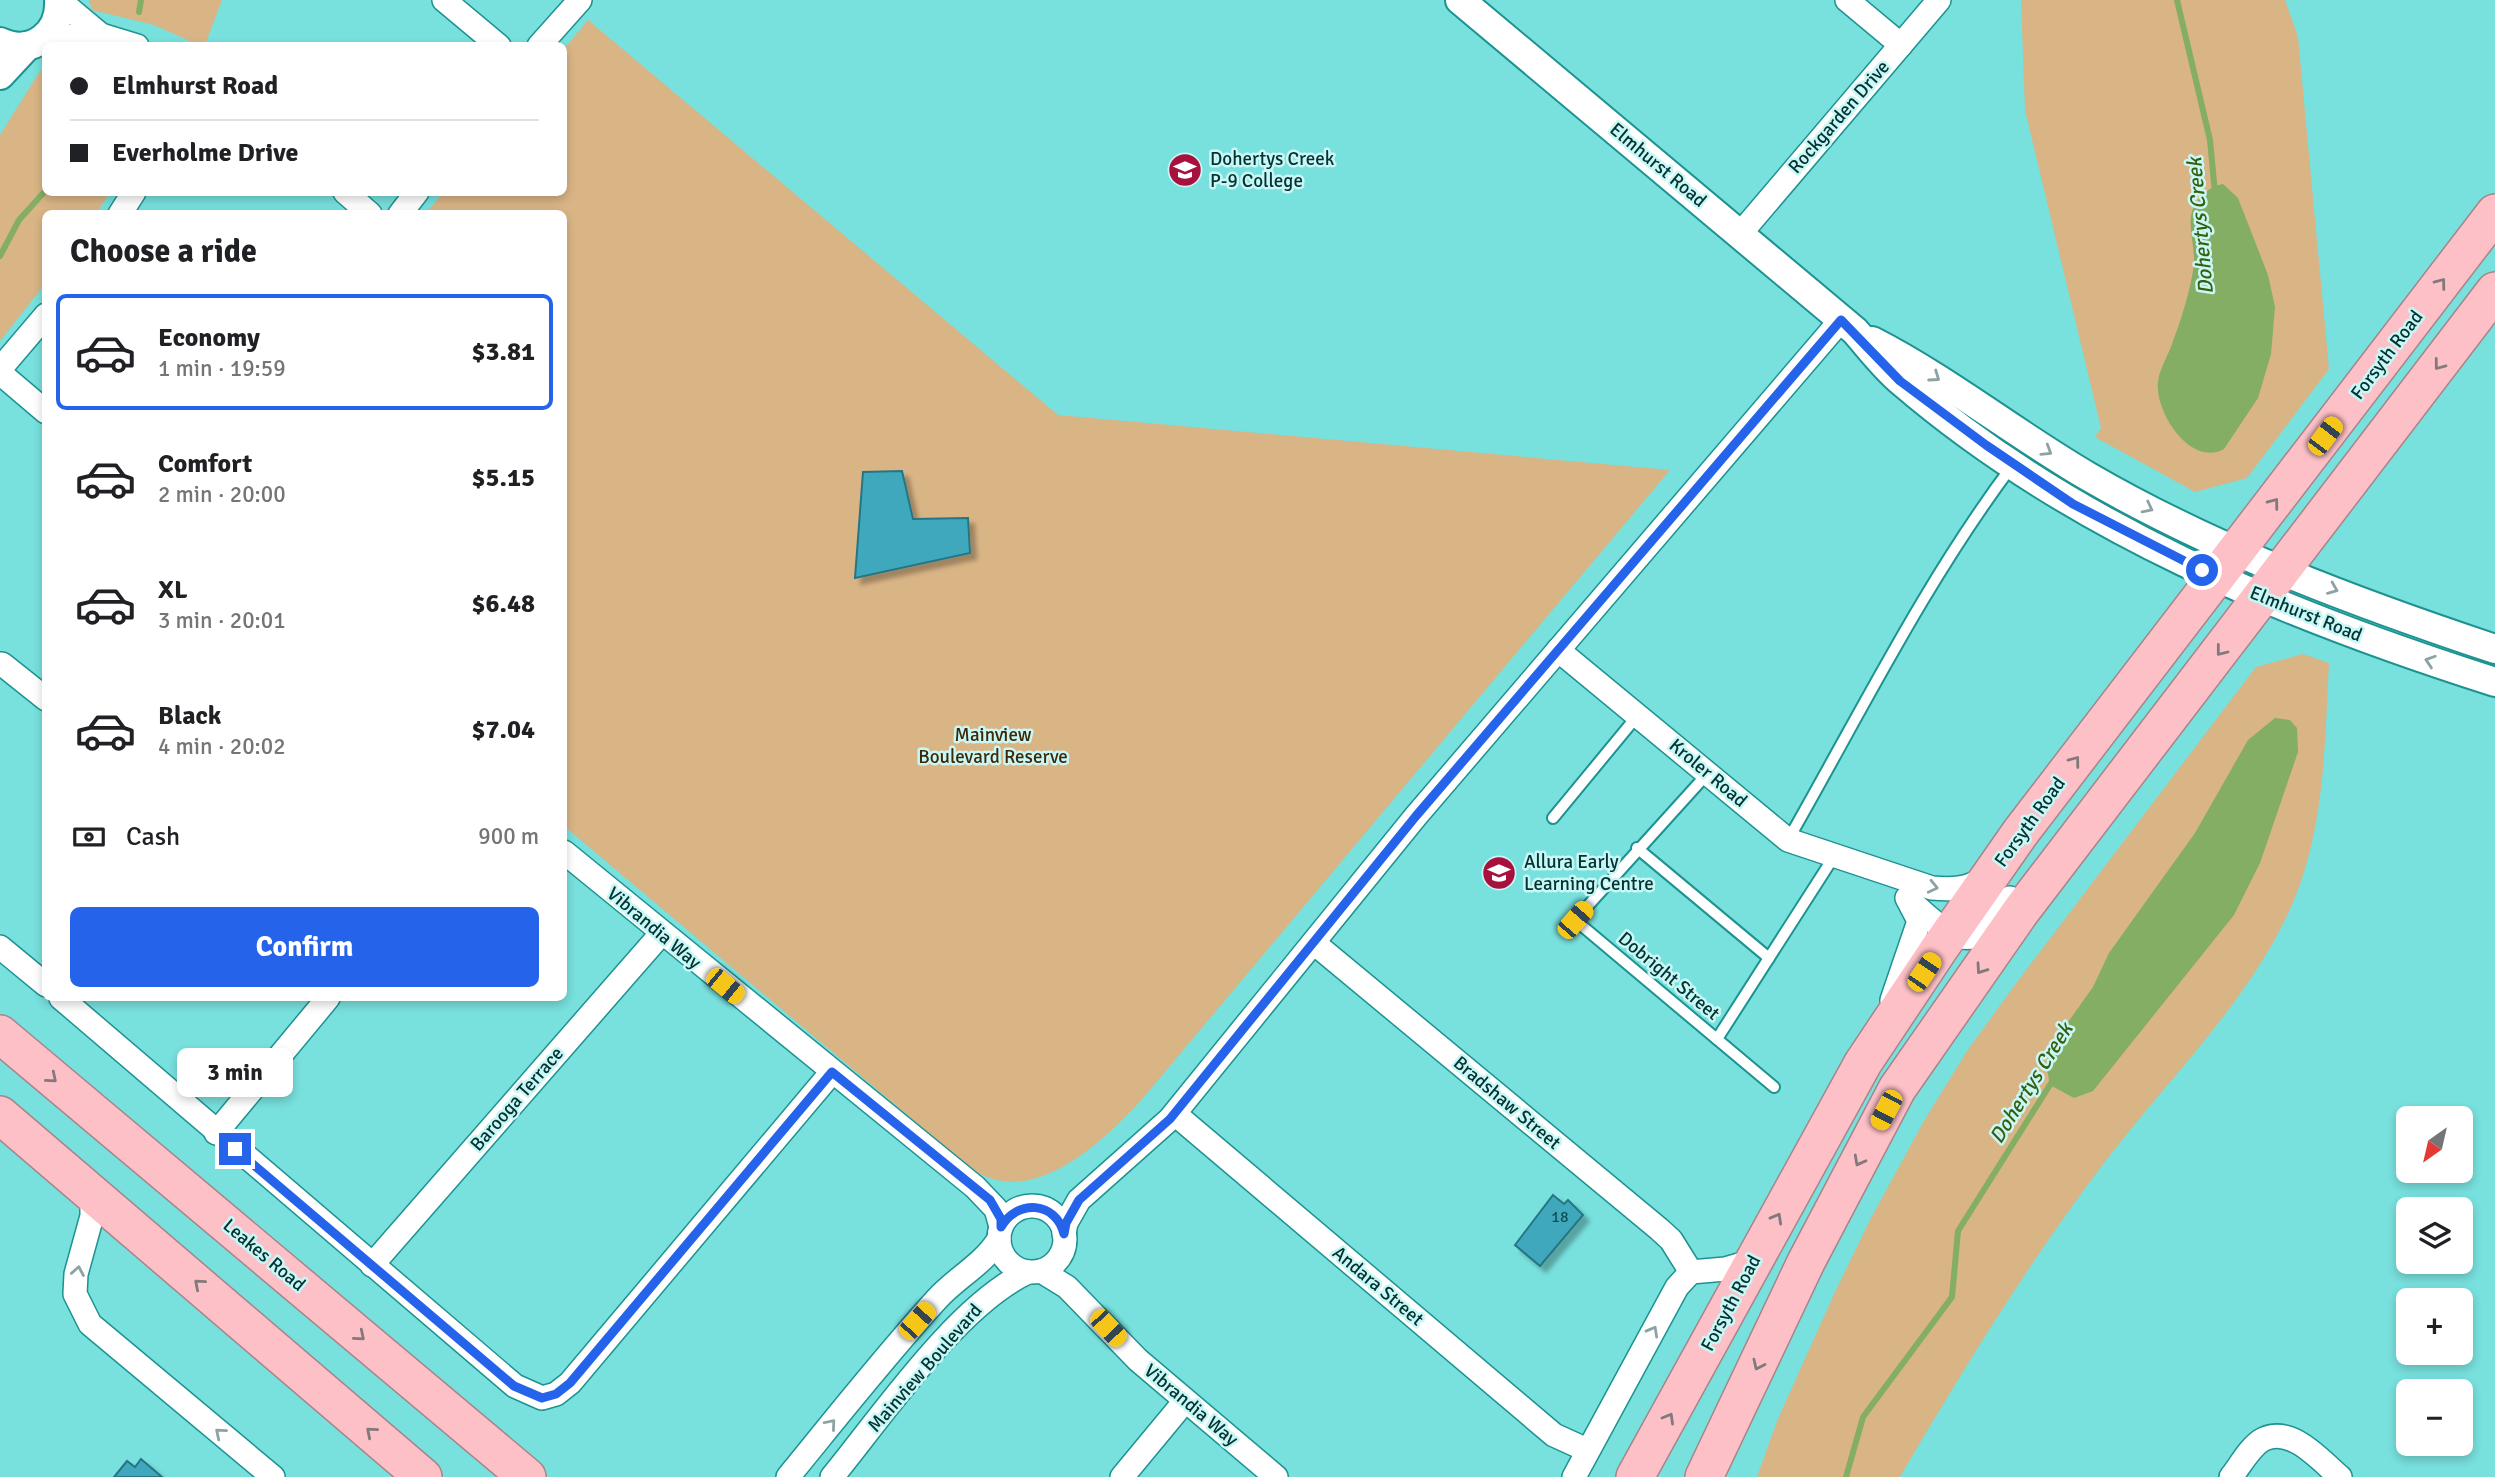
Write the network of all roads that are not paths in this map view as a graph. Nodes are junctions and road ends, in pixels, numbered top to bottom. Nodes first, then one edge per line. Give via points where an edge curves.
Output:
1 (59, 0) edge
2 (444, 0) edge
3 (580, 0) edge
4 (1460, 0) edge
5 (1847, 0) edge
6 (1939, 0) edge
7 (101, 35) junction
8 (24, 42) edge
9 (124, 42) edge
10 (494, 42) edge
11 (543, 42) edge
12 (1901, 45) junction
13 (0, 75) edge
14 (350, 196) edge
15 (414, 196) edge
16 (365, 210) edge
17 (403, 210) edge
18 (2495, 213) edge
19 (1740, 234) junction
20 (2495, 291) edge
21 (42, 320) edge
22 (1848, 326) junction
23 (0, 371) edge
24 (42, 408) edge
25 (2014, 464) junction
26 (2227, 564) junction
27 (2273, 583) junction
28 (2495, 649) edge
29 (1558, 650) junction
30 (2, 664) dead end
31 (2495, 682) edge
32 (42, 696) edge
33 (1638, 715) junction
34 (1708, 773) junction
35 (2127, 774) junction
36 (1553, 818) dead end
37 (1788, 840) junction
38 (1637, 848) junction
39 (567, 855) edge
40 (1835, 855) junction
41 (1873, 869) junction
42 (1991, 875) junction
43 (1908, 899) junction
44 (1951, 933) junction
45 (661, 934) junction
46 (1314, 943) junction
47 (0, 947) edge
48 (1769, 958) junction
49 (42, 982) edge
50 (64, 1001) edge
51 (326, 1001) edge
52 (0, 1034) edge
53 (1717, 1039) junction
54 (1863, 1063) junction
55 (832, 1072) junction
56 (1774, 1087) dead end
57 (1175, 1114) junction
58 (0, 1115) edge
59 (216, 1133) junction
60 (1094, 1186) junction
61 (975, 1187) junction
62 (92, 1192) junction
63 (1031, 1207) junction
64 (1000, 1233) junction
65 (1064, 1242) junction
66 (1753, 1261) junction
67 (372, 1265) junction
68 (1035, 1272) junction
69 (1691, 1272) junction
70 (1108, 1328) junction
71 (1185, 1401) junction
72 (1587, 1450) junction
73 (273, 1477) edge
74 (423, 1477) edge
75 (527, 1477) edge
76 (788, 1477) edge
77 (832, 1477) edge
78 (1122, 1477) edge
79 (1276, 1477) edge
80 (1574, 1477) edge
81 (1635, 1477) edge
82 (1704, 1477) edge
83 (2231, 1477) edge
84 (2340, 1477) edge

1 - 7 street
1 - 8 street via 57,20
2 - 10 street
3 - 11 street
4 - 19 street, Elmhurst Road
5 - 12 street
6 - 12 street, Rockgarden Drive
7 - 8 street
7 - 9 street
8 - 13 street
12 - 19 street, Rockgarden Drive
14 - 16 street
15 - 17 street
26 -> 18 highway, Forsyth Road
19 - 22 street, Elmhurst Road
20 -> 27 highway
21 - 23 street
22 - 25 street, Elmhurst Road via 1900,381
22 -> 26 street, Elmhurst Road via 1914,362 2000,422
22 - 29 street
23 - 24 street
25 - 26 street, Elmhurst Road via 2073,504
25 - 37 lane via 1919,603
26 - 27 street, Elmhurst Road
42 -> 26 highway, Forsyth Road
27 -> 28 street, Elmhurst Road
31 -> 27 street, Elmhurst Road via 2403,653
27 -> 35 highway
29 - 33 street, Kroler Road
29 - 46 street
30 - 32 street
33 - 34 street, Kroler Road
33 - 36 lane
34 - 37 street, Kroler Road
34 - 38 lane, Dobright Street via 1653,838
35 - 44 street via 2045,855 1986,928 1966,938
35 -> 82 highway via 2021,911 1897,1088 1806,1262
37 - 40 street, Kroler Road
38 - 48 lane
38 - 53 lane, Dobright Street via 1575,920
39 - 45 street, Vibrandia Way
40 - 41 street, Kroler Road
40 - 48 lane, Dobright Street
41 -> 42 street, Kroler Road via 1953,890 1971,887
41 - 43 street
42 - 44 highway, Forsyth Road
43 - 44 street
43 - 54 street via 1919,921 1890,1006
44 - 54 highway, Forsyth Road
45 - 55 street, Vibrandia Way
45 - 67 street, Barooga Terrace
46 - 57 street
46 - 69 street, Bradshaw Street via 1659,1229
47 - 49 street
48 - 53 lane, Dobright Street
50 - 59 street
51 - 59 street
52 -> 75 highway, Leakes Road
53 - 56 lane, Dobright Street
66 -> 54 highway, Forsyth Road
55 - 61 street, Vibrandia Way
55 - 67 street via 556,1394 542,1398 514,1386
57 - 60 street
57 - 72 street, Andara Street via 1554,1434
58 - 62 highway
59 - 67 street
60 - 63 street via 1059,1204
60 - 65 street via 1079,1200 1066,1223
61 - 63 street, Vibrandia Way
61 - 64 street, Vibrandia Way via 996,1209
73 -> 62 street via 90,1324 75,1284 92,1216
74 -> 62 highway
63 - 64 street via 1010,1214
63 - 65 street via 1055,1216
64 - 68 street via 1007,1261
76 -> 64 street, Mainview Boulevard via 940,1295 992,1251
65 - 68 street via 1057,1261
65 - 70 street, Vibrandia Way via 1076,1279
66 - 69 street
81 -> 66 highway, Forsyth Road
68 - 70 street, Vibrandia Way via 1067,1287
68 - 77 street, Mainview Boulevard via 1003,1284 967,1317
72 -> 69 street via 1677,1287
70 - 71 street, Vibrandia Way
71 - 78 street
71 - 79 street, Vibrandia Way
72 - 80 street
83 - 84 street via 2264,1439 2278,1437 2298,1443

